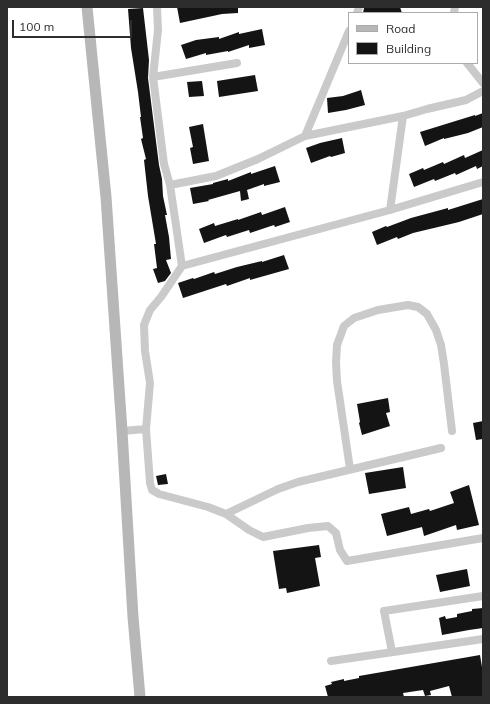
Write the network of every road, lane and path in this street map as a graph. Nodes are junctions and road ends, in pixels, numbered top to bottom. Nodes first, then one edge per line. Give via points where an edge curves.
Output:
1 (87, 7) edge
2 (157, 7) edge
3 (348, 33) edge
4 (237, 63) dead end
5 (468, 64) edge
6 (153, 77) junction
7 (483, 83) edge
8 (483, 91) edge
9 (403, 116) junction
10 (305, 136) junction
11 (483, 182) edge
12 (170, 185) junction
13 (390, 210) junction
14 (182, 266) junction
15 (146, 429) junction
16 (452, 430) dead end
17 (122, 431) junction
18 (441, 448) dead end
19 (350, 469) junction
20 (226, 514) junction
21 (483, 538) edge
22 (483, 596) edge
23 (483, 639) edge
24 (392, 652) junction
25 (331, 661) dead end
26 (140, 697) edge

1 - 17 main road via 106,197
2 - 6 street via 158,30
3 - 10 street
4 - 6 street
5 - 7 street
6 - 12 street via 164,164
8 - 9 street via 466,100
9 - 10 street
9 - 13 street
10 - 12 street via 216,176
11 - 13 street
12 - 14 street
13 - 14 street
14 - 15 street via 150,310 144,324 150,382
15 - 17 street
15 - 20 street via 152,490
16 - 19 street via 441,345 427,314 418,307 408,306 378,310 354,318 344,326 336,362
17 - 26 main road
18 - 19 street
19 - 20 street via 278,489
20 - 21 street via 263,537 328,526 336,533 340,550 347,561
22 - 24 street via 384,611
23 - 24 street
24 - 25 street

